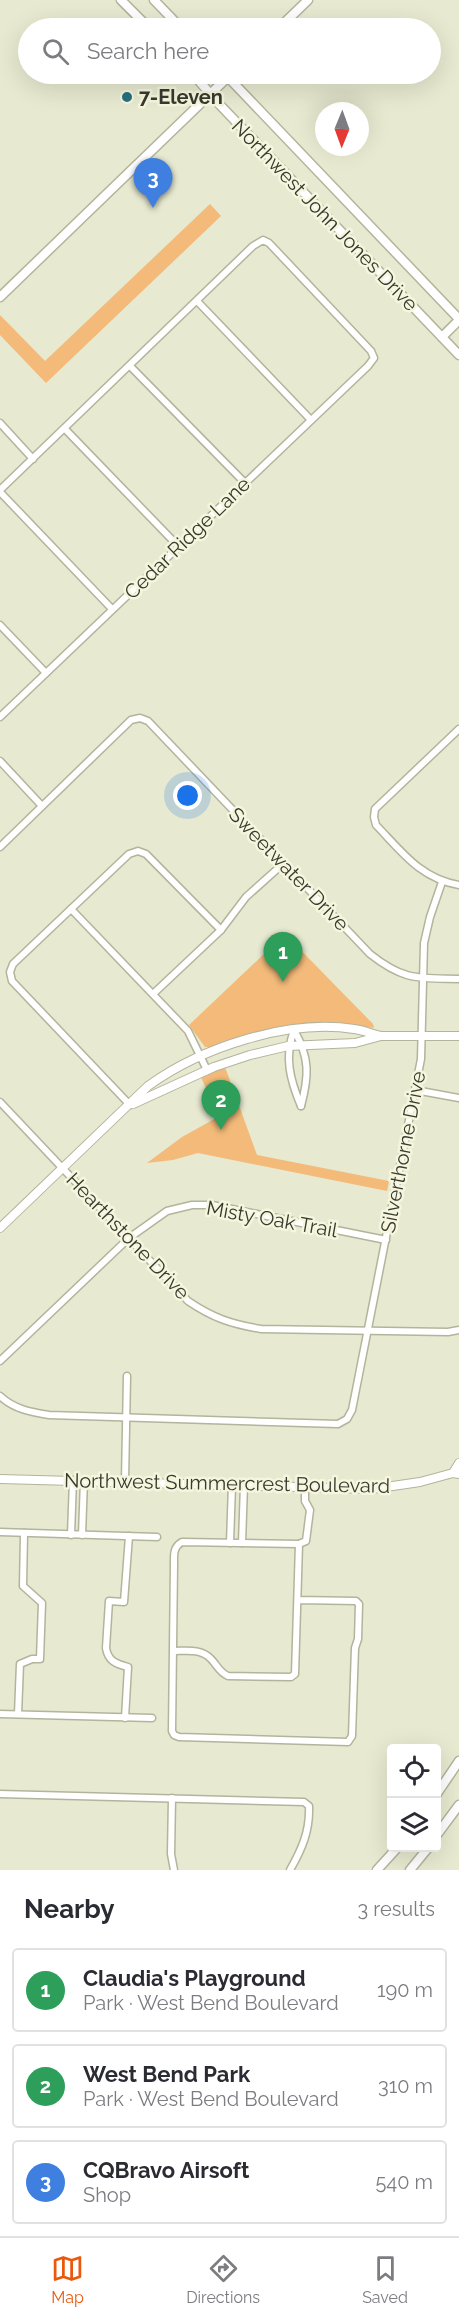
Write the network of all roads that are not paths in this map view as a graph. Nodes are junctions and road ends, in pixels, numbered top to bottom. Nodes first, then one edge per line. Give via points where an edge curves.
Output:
1 (121, 0) edge
2 (154, 0) edge
3 (308, 0) edge
4 (139, 18) edge
5 (171, 18) edge
6 (289, 18) edge
7 (202, 84) edge
8 (220, 84) edge
9 (236, 84) edge
10 (211, 94) junction
11 (0, 297) edge
12 (197, 301) junction
13 (459, 320) edge
14 (442, 337) junction
15 (459, 355) edge
16 (130, 366) junction
17 (311, 420) junction
18 (0, 423) edge
19 (65, 429) junction
20 (33, 459) junction
21 (245, 483) junction
22 (0, 491) edge
23 (179, 547) junction
24 (112, 609) junction
25 (0, 625) edge
26 (46, 673) junction
27 (0, 717) edge
28 (459, 729) edge
29 (0, 761) edge
30 (42, 806) junction
31 (0, 847) edge
32 (284, 863) junction
33 (441, 882) junction
34 (459, 885) edge
35 (71, 909) junction
36 (221, 930) junction
37 (422, 978) junction
38 (459, 979) edge
39 (153, 994) junction
40 (294, 1030) junction
41 (381, 1036) junction
42 (422, 1036) junction
43 (459, 1036) edge
44 (303, 1045) junction
45 (288, 1046) junction
46 (202, 1056) junction
47 (207, 1070) junction
48 (415, 1090) junction
49 (459, 1098) edge
50 (0, 1102) edge
51 (130, 1105) junction
52 (63, 1168) junction
53 (0, 1228) edge
54 (129, 1238) junction
55 (386, 1240) junction
56 (368, 1330) junction
57 (459, 1330) edge
58 (0, 1361) edge
59 (127, 1376) dead end
60 (0, 1396) edge
61 (126, 1418) junction
62 (459, 1463) edge
63 (456, 1474) edge
64 (0, 1479) edge
65 (73, 1480) junction
66 (84, 1480) junction
67 (125, 1481) junction
68 (232, 1485) junction
69 (244, 1485) junction
70 (305, 1487) junction
71 (0, 1532) edge
72 (24, 1533) junction
73 (71, 1535) junction
74 (82, 1535) junction
75 (129, 1536) junction
76 (157, 1537) dead end
77 (231, 1543) junction
78 (242, 1543) junction
79 (300, 1544) junction
80 (299, 1600) junction
81 (173, 1651) junction
82 (0, 1714) edge
83 (18, 1714) junction
84 (125, 1718) junction
85 (152, 1718) dead end
86 (459, 1761) edge
87 (441, 1788) edge
88 (0, 1794) edge
89 (172, 1798) junction
90 (459, 1805) edge
91 (441, 1829) edge
92 (393, 1852) edge
93 (425, 1852) edge
94 (174, 1870) edge
95 (290, 1870) edge
96 (377, 1870) edge
97 (410, 1870) edge

1 - 4 main road
2 - 5 main road
3 - 6 main road
7 - 10 main road, Northwest John Jones Drive
8 - 10 main road
9 - 13 main road, Northwest John Jones Drive
10 - 11 main road
10 - 14 main road, Northwest John Jones Drive
12 - 16 street
12 - 17 street
12 - 17 street, Cedar Ridge Lane via 253,246 263,240 269,243 374,358
13 - 14 main road
14 - 15 main road, Northwest John Jones Drive
16 - 19 street
16 - 21 street
17 - 21 street, Cedar Ridge Lane
18 - 20 street
19 - 20 street
19 - 23 street
20 - 22 street
21 - 23 street, Cedar Ridge Lane
22 - 24 street
23 - 24 street, Cedar Ridge Lane
24 - 26 street, Cedar Ridge Lane
25 - 26 street
26 - 27 street, Cedar Ridge Lane
28 - 33 street via 375,809 374,817 376,825 417,867
29 - 30 street
30 - 31 street
30 - 32 street, Sweetwater Drive via 131,720 140,718
32 - 36 street via 246,897
32 - 37 street, Sweetwater Drive via 370,954 401,975
33 - 34 street
33 - 37 street, Silverthorne Drive via 424,943
35 - 36 street via 129,854 138,851 146,854
35 - 39 street
35 - 51 street via 13,964 12,981
36 - 39 street
37 - 38 street, Sweetwater Drive
37 - 42 street, Silverthorne Drive
39 - 46 street via 188,1031
40 - 41 street via 355,1029
40 - 44 street
40 - 45 street
40 - 46 street via 245,1040
41 - 42 street
41 - 44 street via 355,1043
42 - 43 street
42 - 48 street, Silverthorne Drive
44 - 45 street
44 - 45 street via 308,1082 301,1106 291,1083
45 - 47 street
46 - 47 street
46 - 51 street via 158,1079
47 - 51 street
48 - 49 street
48 - 55 street, Silverthorne Drive
50 - 52 street, Hearthstone Drive
51 - 52 street
52 - 53 street
52 - 54 street, Hearthstone Drive
54 - 55 street, Misty Oak Trail via 166,1211 212,1205
54 - 56 street, Hearthstone Drive via 188,1301 210,1316 261,1329
54 - 58 street, Misty Oak Trail
55 - 56 street, Silverthorne Drive
56 - 57 street, Hearthstone Drive
56 - 61 street, Silverthorne Drive via 352,1410 338,1424
59 - 61 street
60 - 61 street via 26,1411
61 - 67 street
62 - 63 street, Northwest Summercrest Boulevard
63 - 70 street, Northwest Summercrest Boulevard via 372,1489
64 - 65 street, Northwest Summercrest Boulevard
65 - 66 street, Northwest Summercrest Boulevard
65 - 73 street
66 - 67 street, Northwest Summercrest Boulevard
66 - 74 street
67 - 68 street, Northwest Summercrest Boulevard
68 - 69 street, Northwest Summercrest Boulevard
68 - 77 street
69 - 70 street, Northwest Summercrest Boulevard
69 - 78 street
70 - 79 street via 309,1523 306,1541
71 - 72 street
72 - 73 street
72 - 83 street via 23,1586 42,1603 40,1659 20,1664
73 - 74 street
74 - 75 street
75 - 76 street
75 - 84 street via 124,1602 109,1601 106,1648 111,1660 128,1667
77 - 78 street
77 - 81 street via 177,1544
78 - 79 street
79 - 80 street
80 - 81 street via 297,1669 291,1677 228,1676 200,1651
80 - 81 street via 359,1604 352,1736 348,1742 174,1735
82 - 83 street
83 - 84 street
84 - 85 street
86 - 87 main road
88 - 89 street
89 - 94 street
89 - 95 street via 304,1802 309,1806 309,1820 303,1847
90 - 91 main road
92 - 96 main road
93 - 97 main road

